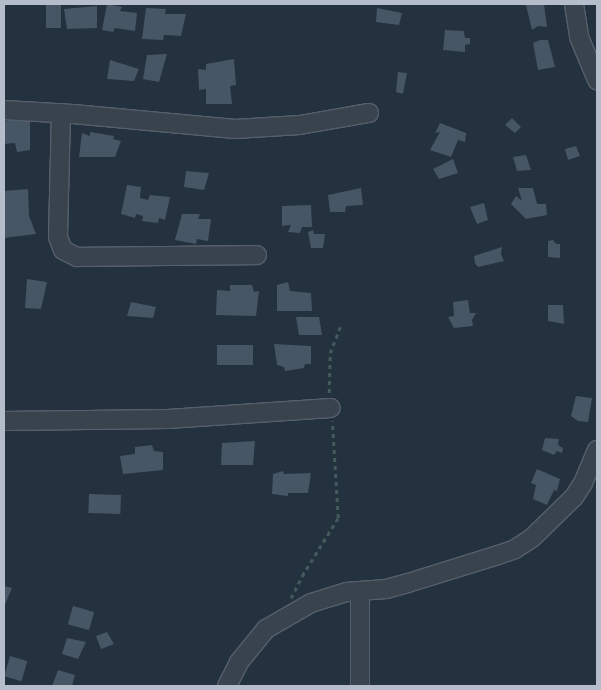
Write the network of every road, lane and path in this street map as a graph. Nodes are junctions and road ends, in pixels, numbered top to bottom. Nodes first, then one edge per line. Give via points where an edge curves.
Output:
1 (574, 4) edge
2 (597, 80) edge
3 (4, 110) edge
4 (61, 113) junction
5 (369, 113) dead end
6 (257, 256) dead end
7 (340, 327) dead end
8 (331, 408) junction
9 (4, 421) edge
10 (597, 450) edge
11 (360, 591) junction
12 (290, 602) dead end
13 (227, 686) edge
14 (360, 686) edge

1 - 2 street via 579,36
3 - 4 street
4 - 5 street via 235,129 283,127
4 - 6 street via 58,237 63,250 78,257
7 - 8 path via 330,353
8 - 9 street via 168,419
8 - 12 path via 338,518
10 - 11 street via 584,483 574,497 516,549 393,587
11 - 13 street via 325,598 266,629 240,662
11 - 14 street

